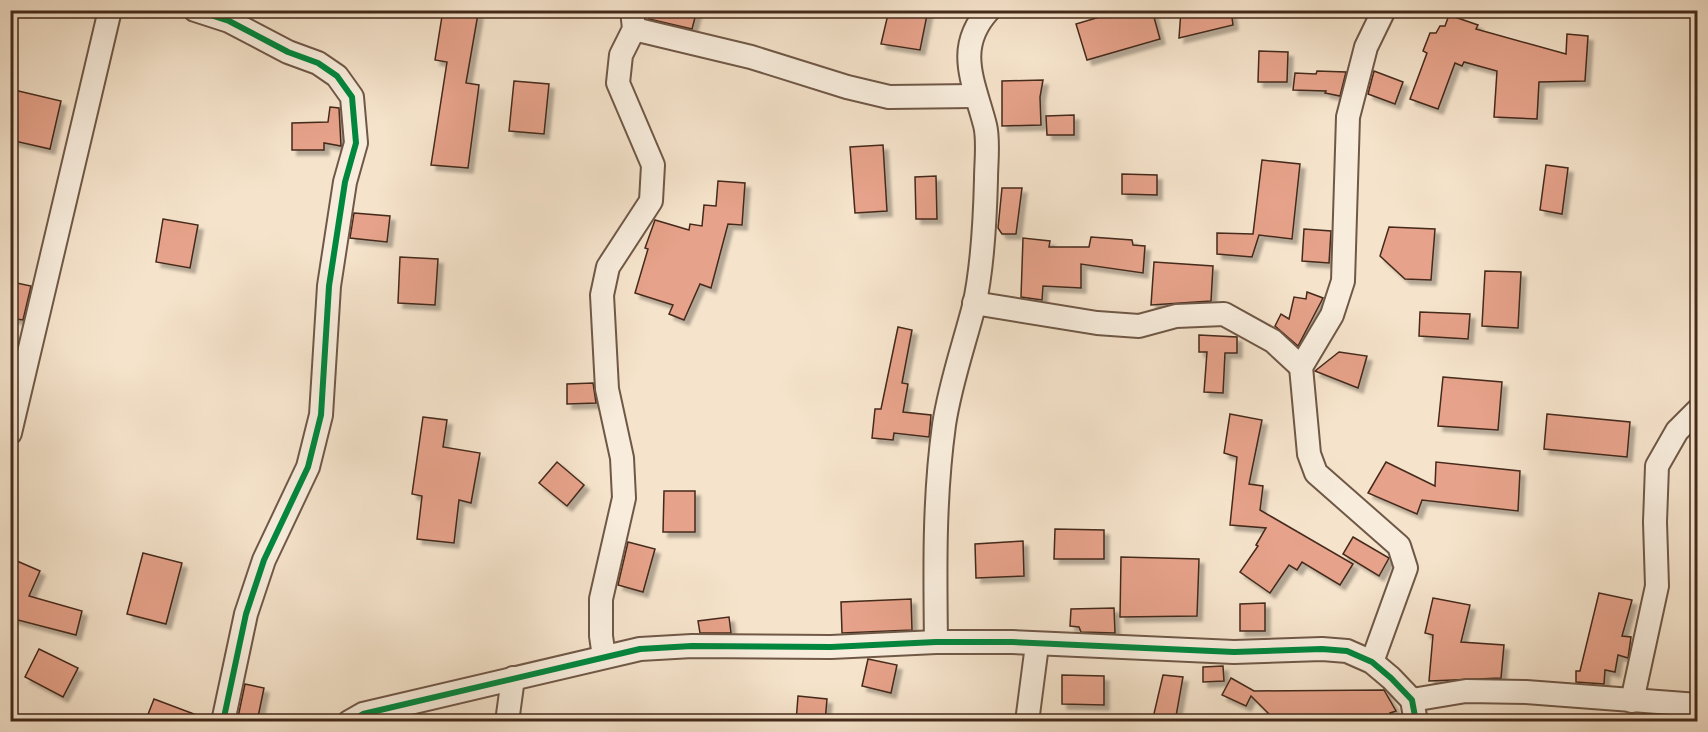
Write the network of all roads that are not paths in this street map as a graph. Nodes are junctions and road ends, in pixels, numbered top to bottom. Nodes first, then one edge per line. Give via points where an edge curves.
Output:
1 (110, 10) edge
2 (195, 10) edge
3 (989, 10) edge
4 (1384, 10) edge
5 (633, 20) edge
6 (974, 96) junction
7 (974, 303) junction
8 (1301, 367) junction
9 (1698, 411) edge
10 (10, 433) edge
11 (936, 642) junction
12 (1037, 645) junction
13 (604, 657) junction
14 (1372, 662) junction
15 (513, 678) junction
16 (1632, 701) junction
17 (1698, 705) edge
18 (1414, 711) edge
19 (223, 722) edge
20 (349, 722) edge
21 (507, 722) edge
22 (1027, 722) edge

1 - 10 street
2 - 19 street via 229,21 337,76 352,97 356,143 345,182 329,286 321,415 309,467 264,560 253,592
3 - 6 street via 976,24 969,45
4 - 8 street via 1366,47 1348,117 1343,280 1332,315
5 - 6 street via 889,97
5 - 13 street via 621,55 618,83 653,165 651,201 608,267 602,295 607,389 621,458 624,498 601,599
6 - 7 street via 986,126 986,137 982,234
7 - 8 street via 1139,326 1176,316 1224,314 1273,341
7 - 11 street via 944,425 934,538
8 - 14 street via 1309,454 1316,473 1399,546 1406,568
9 - 16 street via 1677,431 1657,466 1657,586
11 - 12 street
11 - 13 street via 831,647 692,646 640,649
12 - 14 street via 1234,652 1322,649 1347,651
12 - 22 street
13 - 15 street
14 - 18 street
15 - 20 street via 363,714
15 - 21 street
16 - 17 street
16 - 18 street via 1466,691

